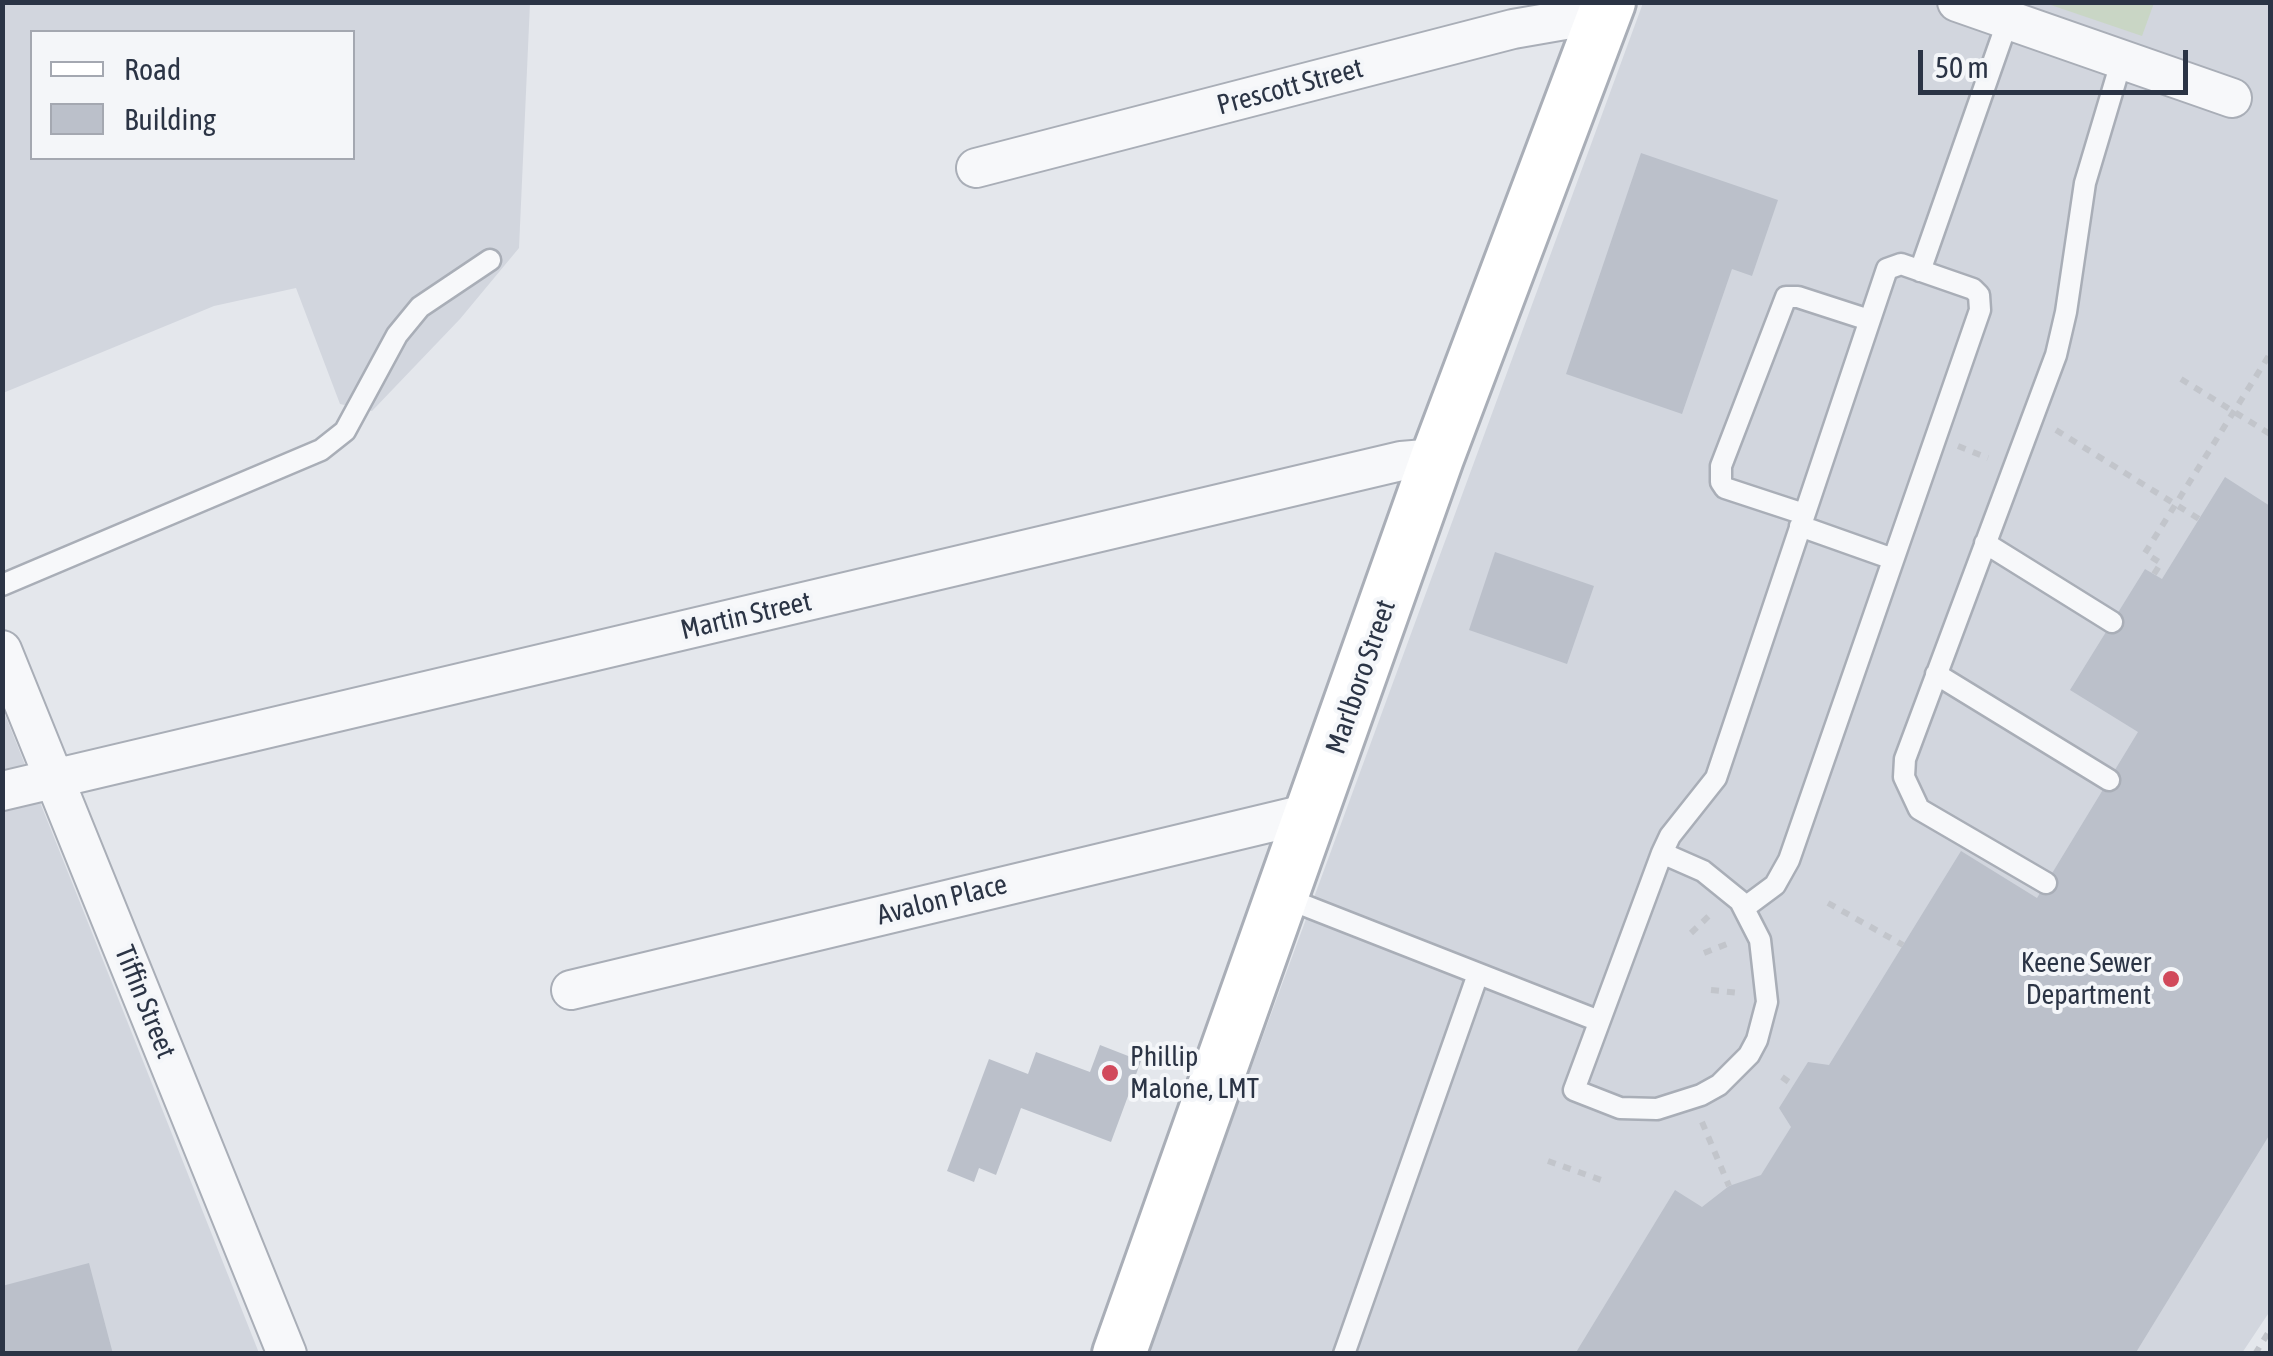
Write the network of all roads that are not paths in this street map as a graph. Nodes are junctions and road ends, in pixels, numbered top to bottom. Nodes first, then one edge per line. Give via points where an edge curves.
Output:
1 (1957, 2) edge
2 (1607, 8) edge
3 (2008, 20) junction
4 (2122, 60) junction
5 (2232, 98) dead end
6 (976, 168) dead end
7 (490, 260) dead end
8 (1920, 270) junction
9 (1869, 320) junction
10 (1437, 458) junction
11 (1802, 520) junction
12 (1986, 543) junction
13 (1893, 559) junction
14 (2, 585) edge
15 (2112, 622) dead end
16 (2, 650) edge
17 (1936, 674) junction
18 (54, 778) junction
19 (2110, 780) dead end
20 (2, 791) edge
21 (1314, 812) junction
22 (1662, 852) junction
23 (2046, 883) dead end
24 (1283, 896) junction
25 (1744, 908) junction
26 (1478, 974) junction
27 (571, 990) dead end
28 (1599, 1021) junction
29 (286, 1354) edge
30 (1119, 1354) edge
31 (1344, 1354) edge

1 - 3 street
2 - 6 street, Prescott Street
2 - 10 street, Marlboro Street
3 - 4 street
3 - 8 lane
4 - 5 street
4 - 12 lane via 2084,183 2060,340
7 - 14 lane via 420,307 397,335 345,431 321,450
8 - 9 lane via 1901,264 1886,269
8 - 13 lane via 1974,288 1981,302
9 - 11 lane
9 - 11 lane via 1786,297 1722,466 1725,488
10 - 18 street, Martin Street via 1401,461
10 - 21 street, Marlboro Street
11 - 13 lane
11 - 22 lane via 1716,778
12 - 15 lane
12 - 17 lane
13 - 25 lane via 1789,860 1774,885
16 - 18 street, Tiffin Street
17 - 19 lane
17 - 23 lane via 1905,759 1909,793 1938,822
18 - 20 street, Martin Street
18 - 29 street, Tiffin Street
21 - 24 street, Marlboro Street
21 - 27 street, Avalon Place
22 - 25 lane via 1724,886
22 - 28 lane
24 - 26 lane
24 - 30 street, Marlboro Street
25 - 28 lane via 1760,940 1767,1002 1758,1040 1719,1085 1638,1111 1574,1090
26 - 28 lane
26 - 31 lane

